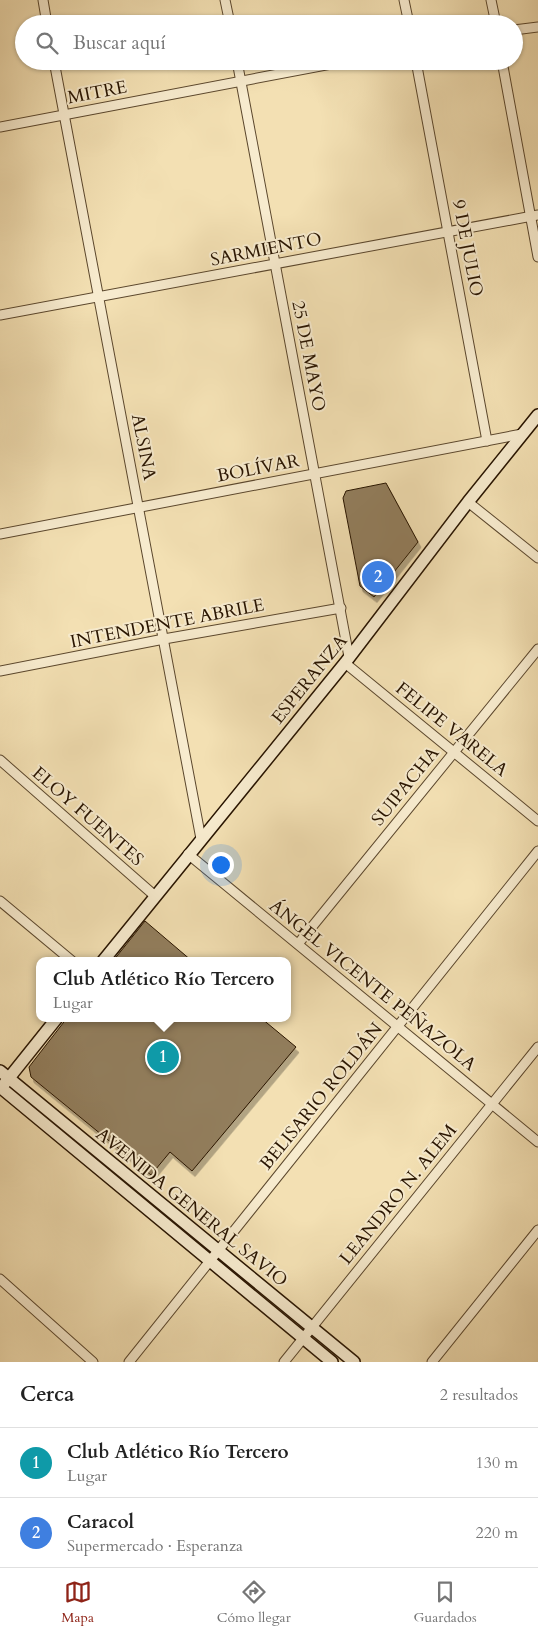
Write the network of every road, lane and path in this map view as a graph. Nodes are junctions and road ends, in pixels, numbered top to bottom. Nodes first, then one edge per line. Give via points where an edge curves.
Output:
1 (42, 0) edge
2 (225, 0) edge
3 (404, 0) edge
4 (491, 0) edge
5 (45, 15) edge
6 (228, 15) edge
7 (407, 15) edge
8 (494, 15) edge
9 (538, 27) edge
10 (523, 29) edge
11 (56, 70) edge
12 (239, 70) edge
13 (302, 70) edge
14 (418, 70) edge
15 (504, 70) edge
16 (241, 82) junction
17 (64, 115) junction
18 (0, 127) edge
19 (534, 216) edge
20 (448, 232) junction
21 (538, 257) edge
22 (275, 264) junction
23 (99, 297) junction
24 (0, 315) edge
25 (538, 415) edge
26 (522, 434) junction
27 (487, 441) junction
28 (315, 474) junction
29 (468, 502) junction
30 (138, 508) junction
31 (0, 534) edge
32 (538, 558) edge
33 (341, 608) junction
34 (164, 640) junction
35 (538, 649) edge
36 (347, 660) junction
37 (0, 671) edge
38 (454, 752) junction
39 (0, 759) edge
40 (538, 821) edge
41 (201, 838) junction
42 (538, 851) edge
43 (188, 854) junction
44 (155, 896) junction
45 (0, 901) edge
46 (298, 944) junction
47 (67, 957) edge
48 (105, 957) edge
49 (53, 1022) edge
50 (398, 1026) junction
51 (538, 1047) edge
52 (4, 1075) edge
53 (0, 1088) edge
54 (492, 1104) junction
55 (538, 1142) edge
56 (538, 1230) edge
57 (218, 1250) junction
58 (209, 1262) junction
59 (0, 1279) edge
60 (312, 1327) junction
61 (303, 1338) junction
62 (93, 1362) edge
63 (129, 1362) edge
64 (284, 1362) edge
65 (332, 1362) edge
66 (354, 1362) edge
67 (432, 1362) edge

1 - 5 street
2 - 6 street
3 - 7 street
4 - 8 street
9 - 10 street
11 - 17 street, ALSINA
12 - 16 street, 25 DE MAYO
13 - 16 street, MITRE
14 - 20 street, 9 DE JULIO
15 - 19 street
16 - 17 street, MITRE
16 - 22 street, 25 DE MAYO
17 - 18 street, MITRE
17 - 23 street, ALSINA
19 - 20 street, SARMIENTO
19 - 21 street
20 - 22 street, SARMIENTO
20 - 27 street, 9 DE JULIO
22 - 23 street, SARMIENTO
22 - 28 street, 25 DE MAYO
23 - 24 street, SARMIENTO
23 - 30 street, ALSINA
25 - 26 main road, ESPERANZA
26 - 27 street, BOLÍVAR
26 - 29 main road, ESPERANZA
27 - 28 street, BOLÍVAR
28 - 30 street, BOLÍVAR
28 - 33 street, 25 DE MAYO
29 - 32 street
29 - 36 main road, ESPERANZA
30 - 31 street, BOLÍVAR
30 - 34 street, ALSINA
33 - 34 street, INTENDENTE ABRILE
33 - 36 street, 25 DE MAYO
34 - 37 street, INTENDENTE ABRILE
34 - 41 street, ALSINA
35 - 38 street, SUIPACHA
36 - 38 street, FELIPE VARELA
36 - 41 main road, ESPERANZA
38 - 40 street, FELIPE VARELA
38 - 46 street, SUIPACHA
39 - 44 street, ELOY FUENTES
41 - 43 main road, ESPERANZA
42 - 50 street, BELISARIO ROLDÁN
43 - 44 main road, ESPERANZA
43 - 46 street, ÁNGEL VICENTE PEÑAZOLA
44 - 48 main road, ESPERANZA
45 - 47 street
46 - 50 street, ÁNGEL VICENTE PEÑAZOLA
49 - 52 main road
50 - 54 street, ÁNGEL VICENTE PEÑAZOLA
50 - 57 street, BELISARIO ROLDÁN
51 - 54 street, LEANDRO N. ALEM
52 - 53 main road
52 - 57 main road, AVENIDA GENERAL SAVIO
53 - 58 main road, AVENIDA GENERAL SAVIO
54 - 55 street, ÁNGEL VICENTE PEÑAZOLA
54 - 60 street, LEANDRO N. ALEM
56 - 67 street
57 - 58 street, BELISARIO ROLDÁN
57 - 60 main road, AVENIDA GENERAL SAVIO
58 - 61 main road, AVENIDA GENERAL SAVIO
58 - 63 street, BELISARIO ROLDÁN
59 - 62 street
60 - 61 street, LEANDRO N. ALEM
60 - 66 main road, AVENIDA GENERAL SAVIO
61 - 64 street, LEANDRO N. ALEM
61 - 65 main road, AVENIDA GENERAL SAVIO

